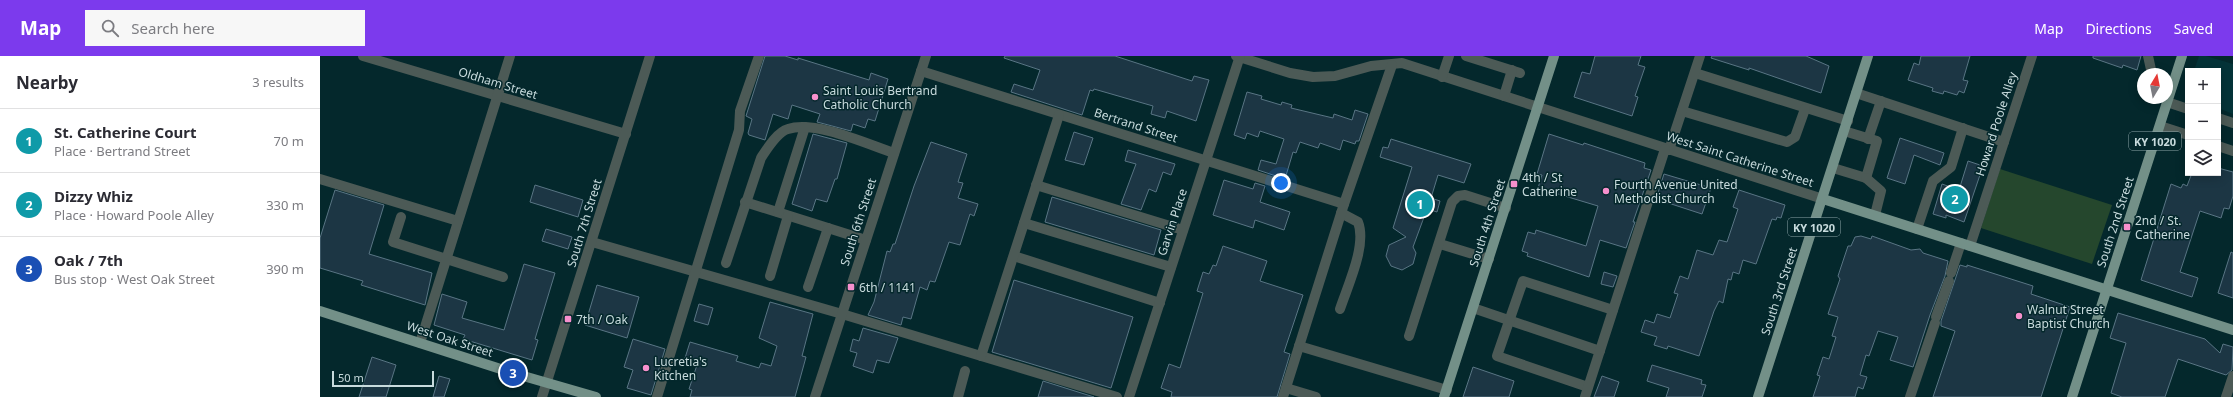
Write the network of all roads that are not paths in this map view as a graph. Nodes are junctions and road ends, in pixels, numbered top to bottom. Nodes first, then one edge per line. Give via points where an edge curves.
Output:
1 (364, 56) edge
2 (510, 56) edge
3 (650, 56) edge
4 (758, 56) edge
5 (926, 56) edge
6 (1239, 56) edge
7 (1449, 56) edge
8 (1466, 56) edge
9 (1554, 56) edge
10 (1700, 56) edge
11 (1868, 56) edge
12 (2032, 56) edge
13 (2148, 56) edge
14 (2182, 56) edge
15 (389, 60) edge
16 (1403, 60) edge
17 (1392, 65) junction
18 (2151, 68) edge
19 (921, 71) junction
20 (1695, 73) junction
21 (1442, 77) junction
22 (2173, 81) edge
23 (1856, 93) junction
24 (498, 96) junction
25 (1504, 96) junction
26 (2173, 98) edge
27 (1881, 101) junction
28 (2166, 104) edge
29 (1538, 107) junction
30 (2185, 107) edge
31 (1805, 108) junction
32 (1682, 111) junction
33 (1059, 115) junction
34 (2221, 119) edge
35 (1848, 121) junction
36 (2233, 123) edge
37 (2160, 126) junction
38 (805, 127) junction
39 (1963, 128) junction
40 (1844, 131) junction
41 (626, 134) junction
42 (2185, 134) edge
43 (1868, 139) junction
44 (2004, 142) junction
45 (2221, 147) edge
46 (1667, 149) junction
47 (2233, 151) edge
48 (894, 154) junction
49 (1206, 161) junction
50 (1833, 168) junction
51 (1866, 178) junction
52 (320, 179) edge
53 (1036, 185) junction
54 (1823, 199) junction
55 (746, 202) junction
56 (1343, 208) junction
57 (1506, 208) junction
58 (778, 212) junction
59 (1876, 215) junction
60 (788, 216) junction
61 (401, 217) dead end
62 (458, 221) junction
63 (1024, 224) junction
64 (828, 228) junction
65 (1917, 229) junction
66 (1184, 230) junction
67 (866, 240) junction
68 (592, 242) junction
69 (1440, 244) junction
70 (1965, 245) junction
71 (1014, 256) junction
72 (446, 259) junction
73 (1489, 259) junction
74 (726, 263) dead end
75 (1172, 267) junction
76 (695, 272) junction
77 (770, 276) dead end
78 (503, 277) dead end
79 (808, 287) dead end
80 (2106, 290) junction
81 (1160, 303) junction
82 (1473, 308) junction
83 (1340, 309) dead end
84 (1613, 310) junction
85 (320, 311) edge
86 (842, 314) junction
87 (1509, 320) junction
88 (2233, 330) edge
89 (1409, 336) dead end
90 (420, 343) junction
91 (1299, 346) junction
92 (1600, 351) junction
93 (982, 356) junction
94 (965, 371) dead end
95 (2233, 376) edge
96 (547, 383) junction
97 (1588, 386) junction
98 (1285, 392) edge
99 (1446, 394) edge
100 (542, 397) edge
101 (596, 397) edge
102 (657, 397) edge
103 (815, 397) edge
104 (958, 397) edge
105 (1117, 397) edge
106 (1129, 397) edge
107 (1316, 397) edge
108 (1585, 397) edge
109 (1758, 397) edge
110 (1910, 397) edge
111 (2072, 397) edge
112 (2226, 397) edge

1 - 15 street, Oldham Street
2 - 24 street
3 - 41 street, South 7th Street
4 - 76 street via 740,111 739,130
5 - 19 street, South 6th Street
6 - 17 street, West Saint Catherine Street via 1290,73 1313,77 1335,76 1371,66
6 - 49 street, Garvin Place
7 - 21 street
8 - 25 street via 1516,71
9 - 29 main road, South 4th Street
10 - 20 street
11 - 23 main road, South 3rd Street / KY 1020
12 - 44 street, Howard Poole Alley
13 - 18 street
14 - 22 main road, South 2nd Street / KY 1020
15 - 24 street, Oldham Street
16 - 17 street, West Saint Catherine Street
16 - 21 street, West Saint Catherine Street
17 - 56 street
19 - 33 street, Bertrand Street
19 - 48 street, South 6th Street
20 - 31 street
20 - 32 street
21 - 25 street, West Saint Catherine Street
23 - 27 street
23 - 35 main road, South 3rd Street / KY 1020
24 - 41 street, Oldham Street
24 - 62 street
25 - 29 street, West Saint Catherine Street
26 - 30 street
27 - 39 street
27 - 43 street
28 - 37 main road, South 2nd Street / KY 1020
29 - 46 street, West Saint Catherine Street
29 - 57 main road, South 4th Street
31 - 32 street via 1795,137 1787,142
31 - 35 street
32 - 46 street
33 - 49 street, Bertrand Street
33 - 53 street
34 - 36 street
35 - 40 main road, South 3rd Street / KY 1020
37 - 42 street
37 - 80 main road, South 2nd Street / KY 1020
38 - 48 street via 812,126
38 - 55 street via 787,129 770,144 761,158
38 - 58 street
39 - 44 street
39 - 65 street via 1951,167 1933,181
40 - 43 street
40 - 50 main road, South 3rd Street / KY 1020
41 - 68 street, South 7th Street
43 - 51 street via 1877,141
44 - 70 street, Howard Poole Alley
45 - 47 street
46 - 54 street, West Saint Catherine Street
46 - 84 street
48 - 67 street, South 6th Street
49 - 56 street, Bertrand Street
49 - 66 street, Garvin Place
50 - 51 street
50 - 54 main road, South 3rd Street / KY 1020
51 - 59 street via 1881,192
52 - 62 street
53 - 63 street
53 - 66 street
54 - 59 main road, West Saint Catherine Street
54 - 109 main road, South 3rd Street / KY 1020
55 - 58 street
55 - 74 street
56 - 83 street, Bertrand Street via 1358,222 1361,242
56 - 91 street
57 - 69 street via 1465,195 1458,196 1452,202
57 - 73 main road, South 4th Street
58 - 60 street
59 - 65 main road, West Saint Catherine Street
60 - 64 street
60 - 77 street
61 - 72 street via 393,242
62 - 72 street
63 - 71 street
63 - 75 street
64 - 67 street
64 - 79 street
65 - 70 main road, West Saint Catherine Street
66 - 75 street, Garvin Place
67 - 86 street, South 6th Street
68 - 76 street
68 - 96 street, South 7th Street
69 - 73 street
69 - 89 street
70 - 80 main road, West Saint Catherine Street
70 - 110 street, Howard Poole Alley via 1950,277
71 - 81 street
71 - 93 street
72 - 78 street
72 - 90 street
73 - 82 main road, South 4th Street
75 - 81 street, Garvin Place
76 - 86 street
76 - 102 street
80 - 88 main road, West Saint Catherine Street
80 - 111 main road, South 2nd Street / KY 1020
81 - 106 street, Garvin Place
82 - 87 street
82 - 99 main road, South 4th Street
84 - 87 street via 1523,281
84 - 92 street
85 - 90 main road, West Oak Street
86 - 93 street
86 - 103 street, South 6th Street
87 - 92 street
87 - 97 street via 1497,356
90 - 96 main road, West Oak Street
91 - 98 street
91 - 99 street
92 - 97 street
93 - 105 street
94 - 104 street
95 - 112 street
96 - 100 street, South 7th Street
96 - 101 main road, West Oak Street
97 - 108 street
98 - 107 street

